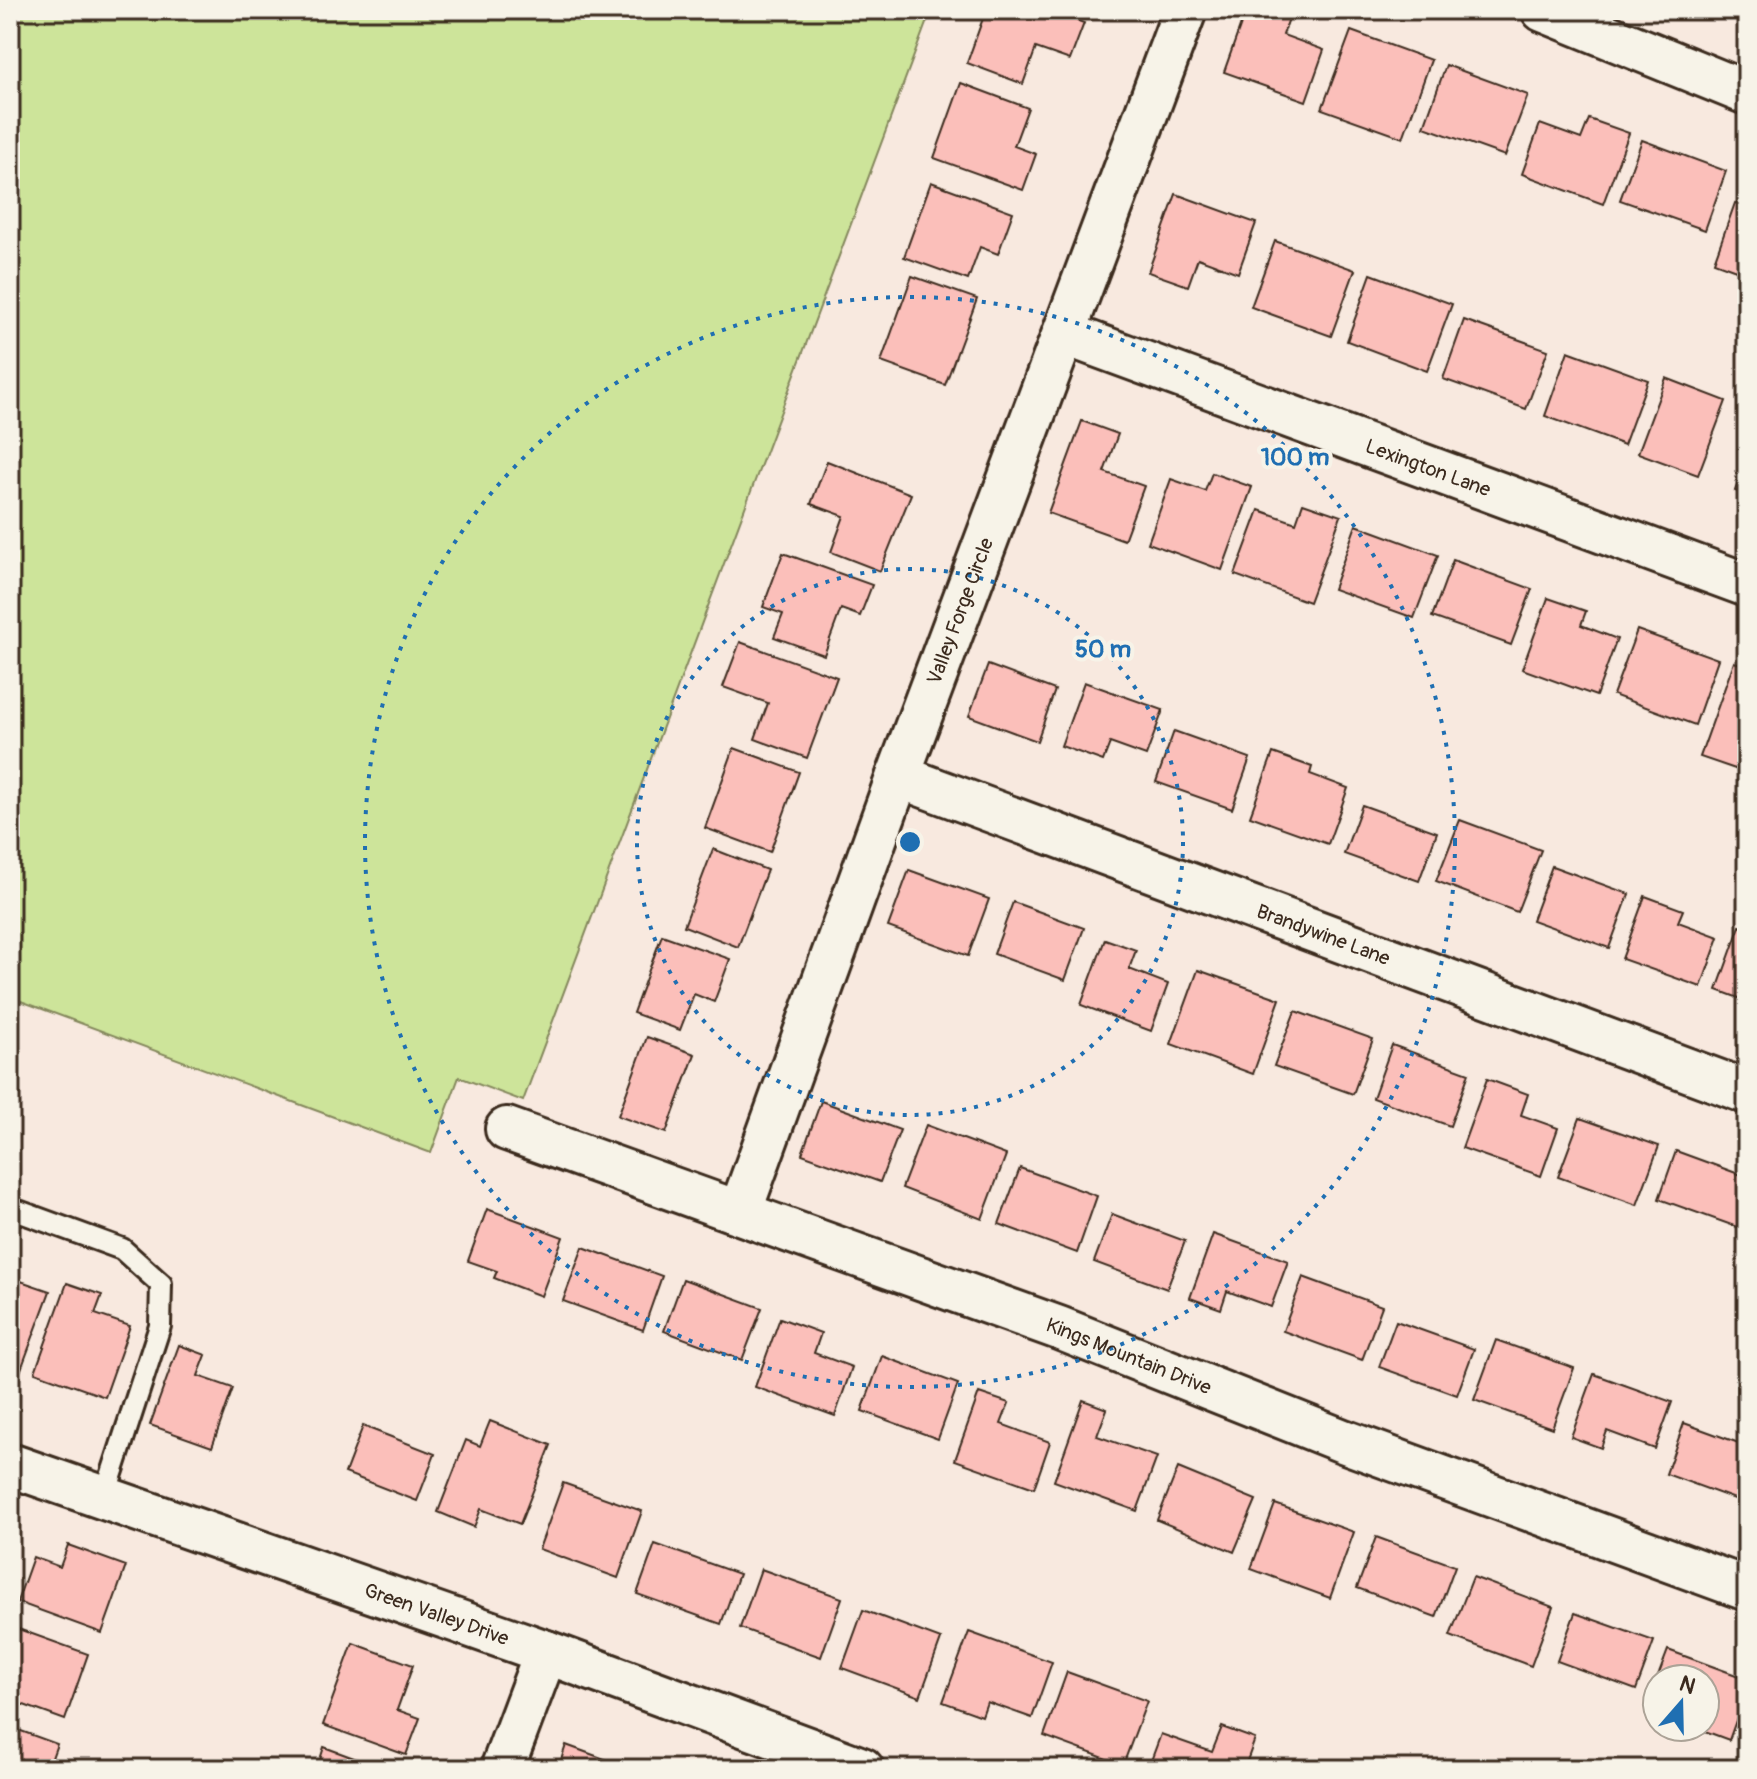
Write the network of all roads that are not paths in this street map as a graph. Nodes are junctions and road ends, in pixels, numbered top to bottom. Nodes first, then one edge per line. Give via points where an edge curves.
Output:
1 (1185, 10) edge
2 (1543, 10) edge
3 (1747, 93) edge
4 (1066, 334) junction
5 (1747, 585) edge
6 (898, 776) junction
7 (1747, 1092) edge
8 (507, 1129) dead end
9 (10, 1208) edge
10 (740, 1212) junction
11 (10, 1465) edge
12 (104, 1498) junction
13 (1747, 1589) edge
14 (546, 1652) junction
15 (502, 1769) edge
16 (862, 1769) edge

1 - 4 street, Valley Forge Circle
2 - 3 street
4 - 5 street, Lexington Lane
4 - 6 street, Valley Forge Circle
6 - 7 street, Brandywine Lane
6 - 10 street, Valley Forge Circle
8 - 10 street, Kings Mountain Drive
9 - 12 lane via 122,1249 161,1284 160,1326
10 - 13 street, Kings Mountain Drive
11 - 12 street, Green Valley Drive
12 - 14 street, Green Valley Drive
14 - 15 street
14 - 16 street, Green Valley Drive

